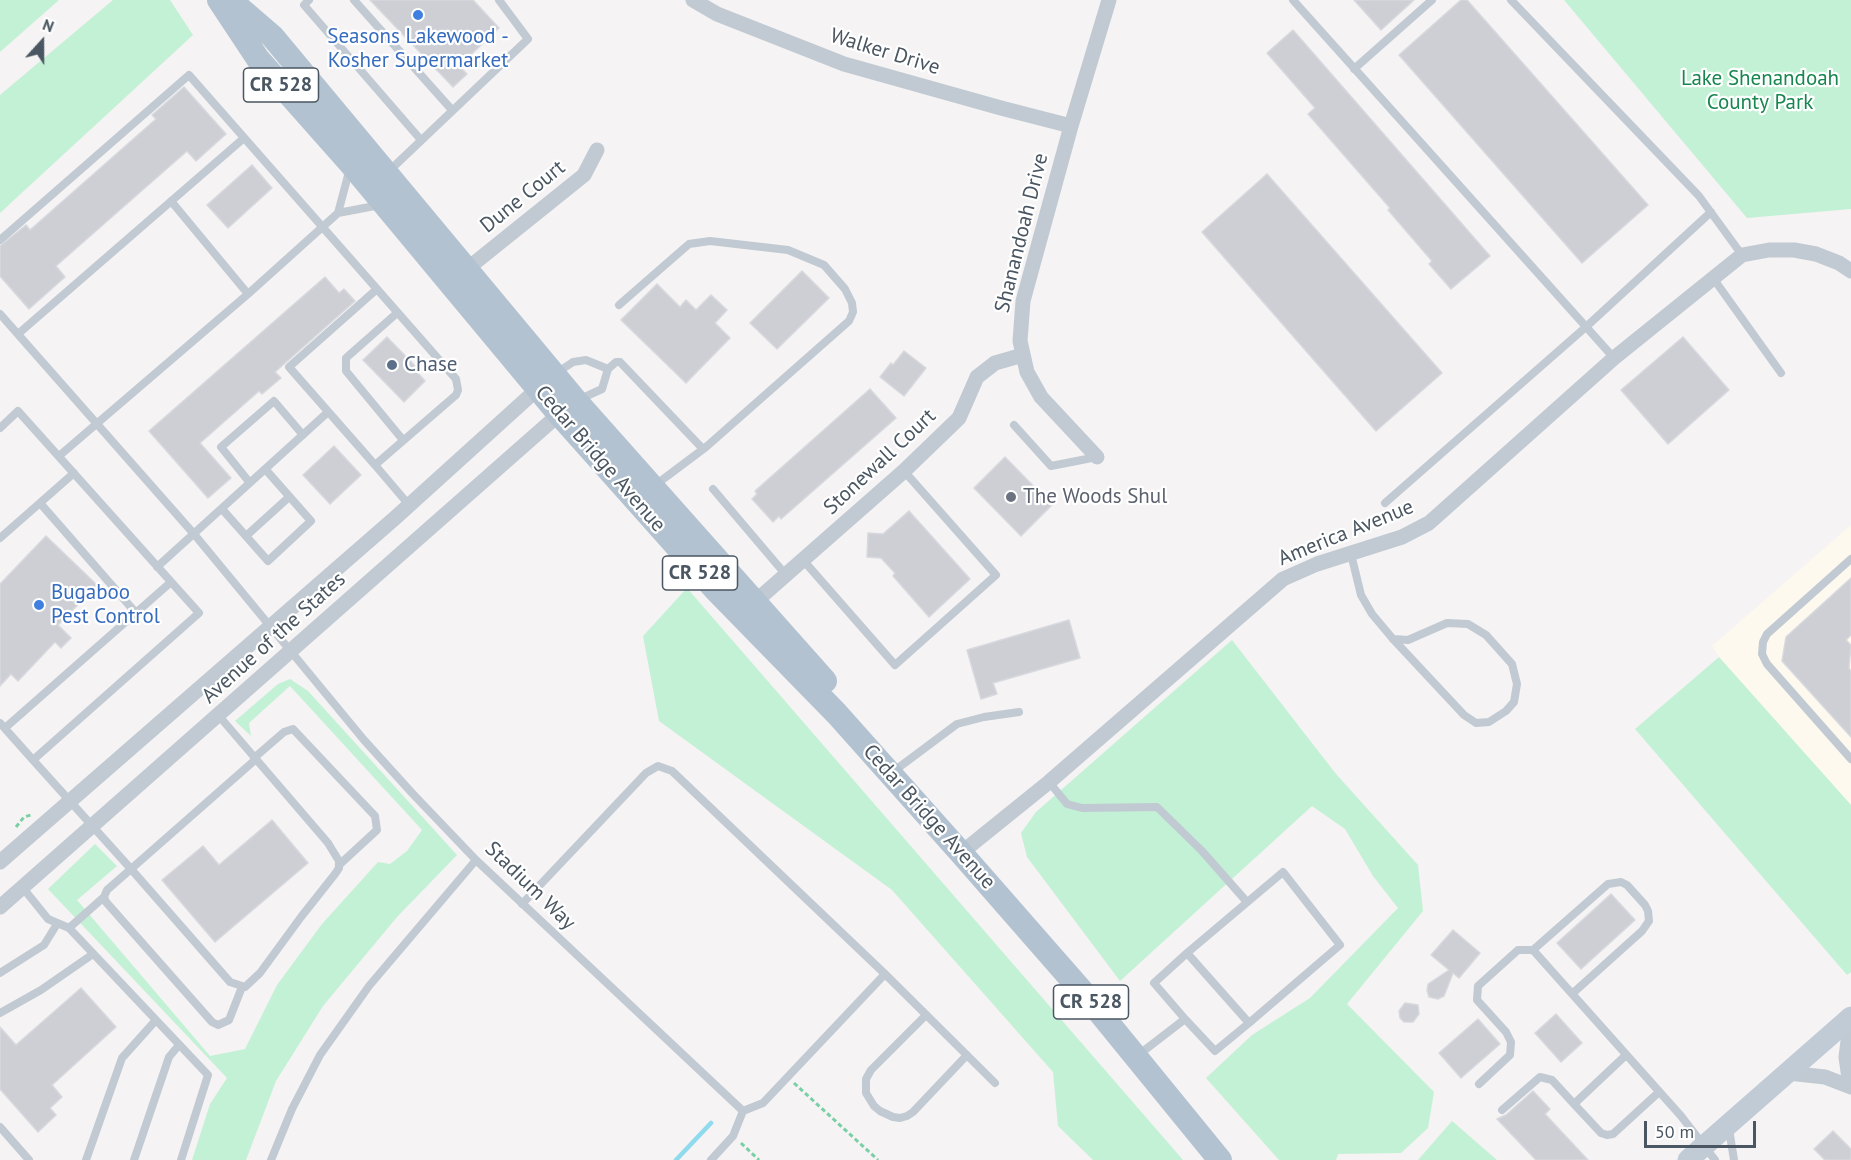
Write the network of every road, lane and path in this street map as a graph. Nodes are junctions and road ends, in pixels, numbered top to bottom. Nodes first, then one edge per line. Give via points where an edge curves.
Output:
1 (219, 0) edge
2 (230, 0) edge
3 (309, 0) edge
4 (354, 0) edge
5 (499, 0) edge
6 (693, 0) edge
7 (1109, 0) edge
8 (1293, 0) edge
9 (1432, 0) edge
10 (1510, 0) edge
11 (1354, 69) junction
12 (452, 110) junction
13 (1071, 126) junction
14 (244, 138) junction
15 (421, 140) junction
16 (597, 150) dead end
17 (351, 164) junction
18 (387, 173) junction
19 (171, 201) junction
20 (384, 205) junction
21 (1711, 212) junction
22 (338, 213) junction
23 (322, 228) junction
24 (0, 240) edge
25 (1742, 255) junction
26 (467, 269) junction
27 (1851, 271) edge
28 (1713, 278) junction
29 (377, 289) junction
30 (248, 294) junction
31 (619, 305) dead end
32 (397, 313) junction
33 (0, 314) edge
34 (1587, 326) junction
35 (18, 334) junction
36 (1023, 355) junction
37 (1614, 358) junction
38 (608, 369) junction
39 (1781, 373) dead end
40 (546, 382) junction
41 (568, 407) junction
42 (328, 412) junction
43 (96, 424) junction
44 (1014, 425) dead end
45 (0, 428) edge
46 (303, 435) junction
47 (403, 440) junction
48 (703, 449) junction
49 (59, 456) junction
50 (1097, 457) joint
51 (375, 465) junction
52 (266, 470) junction
53 (904, 471) junction
54 (74, 473) junction
55 (250, 483) junction
56 (653, 487) junction
57 (713, 489) dead end
58 (289, 497) junction
59 (40, 503) junction
60 (1385, 503) dead end
61 (409, 506) junction
62 (222, 509) junction
63 (194, 534) junction
64 (246, 536) junction
65 (0, 538) edge
66 (1351, 554) junction
67 (1851, 559) edge
68 (803, 560) junction
69 (157, 567) junction
70 (786, 575) junction
71 (171, 582) junction
72 (756, 601) junction
73 (136, 613) junction
74 (271, 625) junction
75 (1393, 639) junction
76 (290, 652) junction
77 (1019, 712) dead end
78 (219, 716) junction
79 (2, 725) edge
80 (870, 751) junction
81 (255, 759) junction
82 (1851, 759) edge
83 (33, 760) junction
84 (890, 774) junction
85 (1049, 782) junction
86 (70, 801) junction
87 (92, 827) junction
88 (961, 853) junction
89 (476, 860) junction
90 (0, 862) edge
91 (339, 865) junction
92 (131, 869) junction
93 (23, 888) junction
94 (104, 897) junction
95 (1247, 902) junction
96 (522, 904) junction
97 (0, 907) edge
98 (57, 924) junction
99 (69, 928) junction
100 (1533, 950) junction
101 (1187, 953) junction
102 (93, 954) junction
103 (0, 974) edge
104 (885, 974) junction
105 (242, 987) junction
106 (1573, 993) junction
107 (0, 1013) edge
108 (926, 1015) junction
109 (1185, 1018) junction
110 (1851, 1018) edge
111 (156, 1020) junction
112 (1249, 1023) junction
113 (179, 1046) junction
114 (967, 1055) junction
115 (1626, 1055) junction
116 (1136, 1057) junction
117 (1788, 1073) junction
118 (788, 1078) junction
119 (995, 1083) dead end
120 (1479, 1084) dead end
121 (1850, 1086) edge
122 (1659, 1092) junction
123 (1574, 1104) junction
124 (1502, 1110) dead end
125 (742, 1111) junction
126 (1188, 1121) junction
127 (1729, 1125) junction
128 (0, 1127) edge
129 (733, 1136) junction
130 (1710, 1153) edge
131 (29, 1160) edge
132 (86, 1160) edge
133 (134, 1160) edge
134 (181, 1160) edge
135 (272, 1160) edge
136 (711, 1160) edge
137 (759, 1160) edge
138 (878, 1160) edge
139 (1220, 1160) edge
140 (1232, 1160) edge
141 (1689, 1160) edge
142 (1734, 1160) edge

1 - 17 main road, Cedar Bridge Avenue / CR 528 via 258,59
2 - 18 main road via 272,36
3 - 15 lane via 304,5
4 - 12 lane
5 - 12 lane via 528,39
6 - 13 street, Walker Drive via 717,14 844,64
7 - 13 street, Shanandoah Drive
8 - 11 lane
9 - 11 lane
10 - 21 lane
11 - 34 lane
12 - 15 lane
13 - 36 street, Shanandoah Drive via 1023,301
14 - 19 lane
14 - 23 lane
14 - 24 lane via 189,75
15 - 18 lane
16 - 26 street, Dune Court via 584,175
17 - 20 main road, Cedar Bridge Avenue / CR 528
17 - 22 lane
18 - 26 main road
19 - 30 lane
19 - 35 lane
20 - 22 lane
20 - 40 main road, Cedar Bridge Avenue / CR 528
21 - 25 lane
21 - 34 lane
22 - 23 lane
23 - 29 lane
23 - 30 lane
25 - 27 street, America Avenue via 1794,250 1816,254
25 - 28 street, America Avenue
26 - 40 main road
28 - 37 street, America Avenue
28 - 39 lane
29 - 32 lane
29 - 42 lane via 289,367
30 - 43 lane
31 - 48 lane via 689,244 710,241 788,250 824,266 845,289 852,303 849,321
32 - 47 lane via 346,358 346,371
32 - 47 lane via 458,383 456,395
33 - 35 lane, Stadium Way
34 - 37 lane
34 - 60 lane
35 - 43 lane, Stadium Way
36 - 50 street, Shanandoah Drive via 1027,372 1041,397
36 - 53 street, Stonewall Court via 995,363 977,377 959,418
37 - 66 street, America Avenue via 1429,523 1402,537
38 - 40 lane via 586,360 573,362
38 - 41 lane via 602,389
38 - 48 lane via 620,362
40 - 41 main road
40 - 61 street, Avenue of the States
41 - 56 main road
41 - 76 street, Avenue of the States
41 - 80 main road, Cedar Bridge Avenue / CR 528 via 714,588
42 - 46 lane
42 - 51 lane
43 - 49 lane
43 - 63 lane, Stadium Way
44 - 50 lane via 1051,466
45 - 49 lane via 18,411
46 - 52 lane
46 - 55 lane via 274,401 221,447
47 - 51 lane
48 - 56 lane
49 - 54 lane
51 - 61 lane
52 - 55 lane
52 - 58 lane
53 - 68 street, Stonewall Court
53 - 68 lane via 996,575 895,665
54 - 59 lane
54 - 69 lane
55 - 62 lane
56 - 72 main road
57 - 70 lane
58 - 64 lane
58 - 64 lane via 311,521 277,553 268,561
59 - 65 lane
59 - 73 lane
61 - 74 street, Avenue of the States
62 - 63 lane
62 - 64 lane
63 - 69 lane
63 - 74 lane, Stadium Way
66 - 75 lane via 1361,595
66 - 85 street, America Avenue via 1283,579
67 - 82 lane via 1767,634 1762,654
68 - 70 street, Stonewall Court
69 - 71 lane
70 - 72 street, Stonewall Court
71 - 73 lane
71 - 83 lane via 199,613
72 - 80 main road via 846,705
73 - 79 lane
74 - 76 lane, Stadium Way
74 - 86 street, Avenue of the States
75 - 75 lane via 1464,716 1476,723 1489,722 1514,702 1517,684 1512,664 1486,635 1468,624 1447,623 1408,640
76 - 78 street, Avenue of the States
76 - 89 lane, Stadium Way via 364,740
77 - 84 lane via 957,724
78 - 81 lane
78 - 87 street, Avenue of the States
79 - 83 lane
80 - 84 main road, Cedar Bridge Avenue / CR 528
81 - 91 lane via 328,843
81 - 91 lane via 284,732 293,729 375,816 377,830
81 - 92 lane
83 - 86 lane
84 - 88 main road, Cedar Bridge Avenue / CR 528
85 - 88 street, America Avenue
85 - 95 lane via 1067,804 1075,806 1157,807
86 - 87 lane
86 - 90 street, Avenue of the States
87 - 92 lane
87 - 93 street, Avenue of the States
88 - 116 main road, Cedar Bridge Avenue / CR 528
89 - 96 lane, Stadium Way
89 - 135 lane via 369,986 320,1055
91 - 105 lane via 260,973
92 - 94 lane
92 - 105 lane via 230,982
93 - 97 street, Avenue of the States
93 - 98 lane via 48,919
94 - 99 lane
94 - 105 lane via 218,1026 229,1020
95 - 101 lane
95 - 112 lane via 1283,872 1340,945
96 - 104 lane via 646,773 658,766 672,771
96 - 125 lane, Stadium Way
98 - 99 lane
98 - 103 lane via 44,945
99 - 102 lane
100 - 106 lane
100 - 106 lane via 1608,884 1627,885 1645,904 1647,926
100 - 120 lane via 1518,950 1478,986 1477,1000 1506,1032 1510,1042 1510,1055
101 - 109 lane via 1154,983
101 - 112 lane
102 - 107 lane
102 - 111 lane
104 - 108 lane
104 - 118 lane
106 - 115 lane
108 - 114 lane
108 - 114 lane via 866,1078 866,1093 880,1112 893,1117 907,1116
109 - 112 lane via 1215,1051
109 - 116 lane
110 - 117 main road
110 - 121 street via 1846,1057
111 - 113 lane
111 - 132 lane via 122,1058
113 - 133 lane via 169,1057
113 - 134 lane via 208,1075
114 - 119 lane
115 - 122 lane
115 - 123 lane
116 - 126 main road, Cedar Bridge Avenue / CR 528
117 - 121 street via 1825,1077
117 - 127 main road
118 - 125 lane via 763,1103
118 - 138 path
122 - 123 lane via 1607,1136
122 - 130 lane
123 - 124 lane via 1552,1080 1540,1077
125 - 129 lane
126 - 139 main road, Cedar Bridge Avenue / CR 528
126 - 140 main road, Cedar Bridge Avenue / CR 528
127 - 130 main road
127 - 142 lane
128 - 131 lane
129 - 136 lane
129 - 137 path
130 - 141 main road

